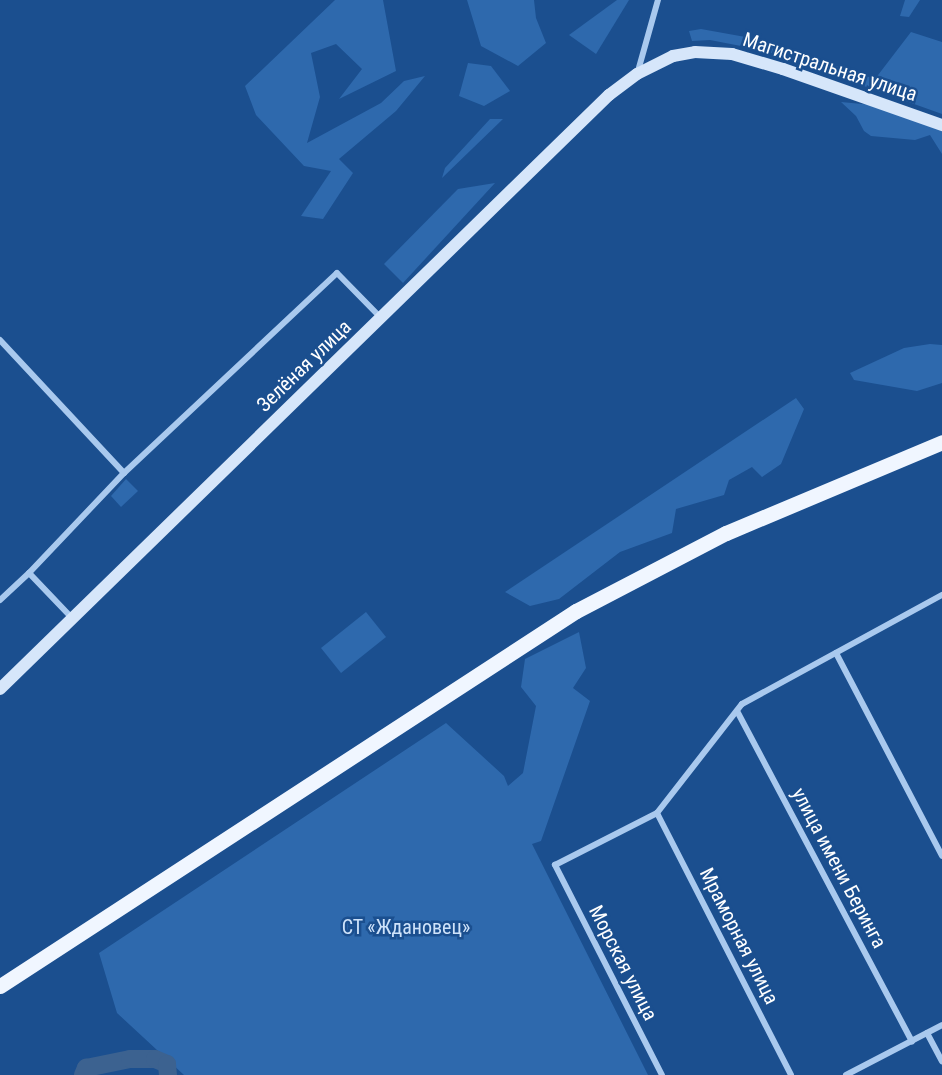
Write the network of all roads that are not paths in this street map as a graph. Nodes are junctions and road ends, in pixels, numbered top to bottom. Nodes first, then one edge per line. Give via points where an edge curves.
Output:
1 (658, 0) edge
2 (637, 74) junction
3 (942, 125) edge
4 (381, 318) junction
5 (0, 340) edge
6 (942, 442) edge
7 (124, 473) junction
8 (29, 573) junction
9 (941, 598) edge
10 (0, 600) edge
11 (72, 618) junction
12 (836, 653) junction
13 (0, 690) edge
14 (737, 711) junction
15 (657, 813) junction
16 (942, 856) edge
17 (0, 986) edge
18 (942, 1025) edge
19 (927, 1033) junction
20 (912, 1041) junction
21 (942, 1061) edge
22 (662, 1075) edge
23 (790, 1075) edge
24 (846, 1075) edge

1 - 2 street
2 - 3 street, Магистральная улица via 673,56 695,52 732,54
2 - 4 street, Зелёная улица via 609,95
4 - 7 street via 337,273
4 - 11 street, Зелёная улица
5 - 7 street
6 - 17 main road via 726,533 576,611
7 - 8 street
8 - 10 street
8 - 11 street
9 - 12 street
11 - 13 street, Зелёная улица
12 - 14 street via 742,704
12 - 16 street
14 - 15 street
14 - 20 street, улица имени Беринга
15 - 22 street, Морская улица via 555,865
15 - 23 street, Мраморная улица
18 - 19 street
19 - 20 street
19 - 21 street
20 - 24 street

